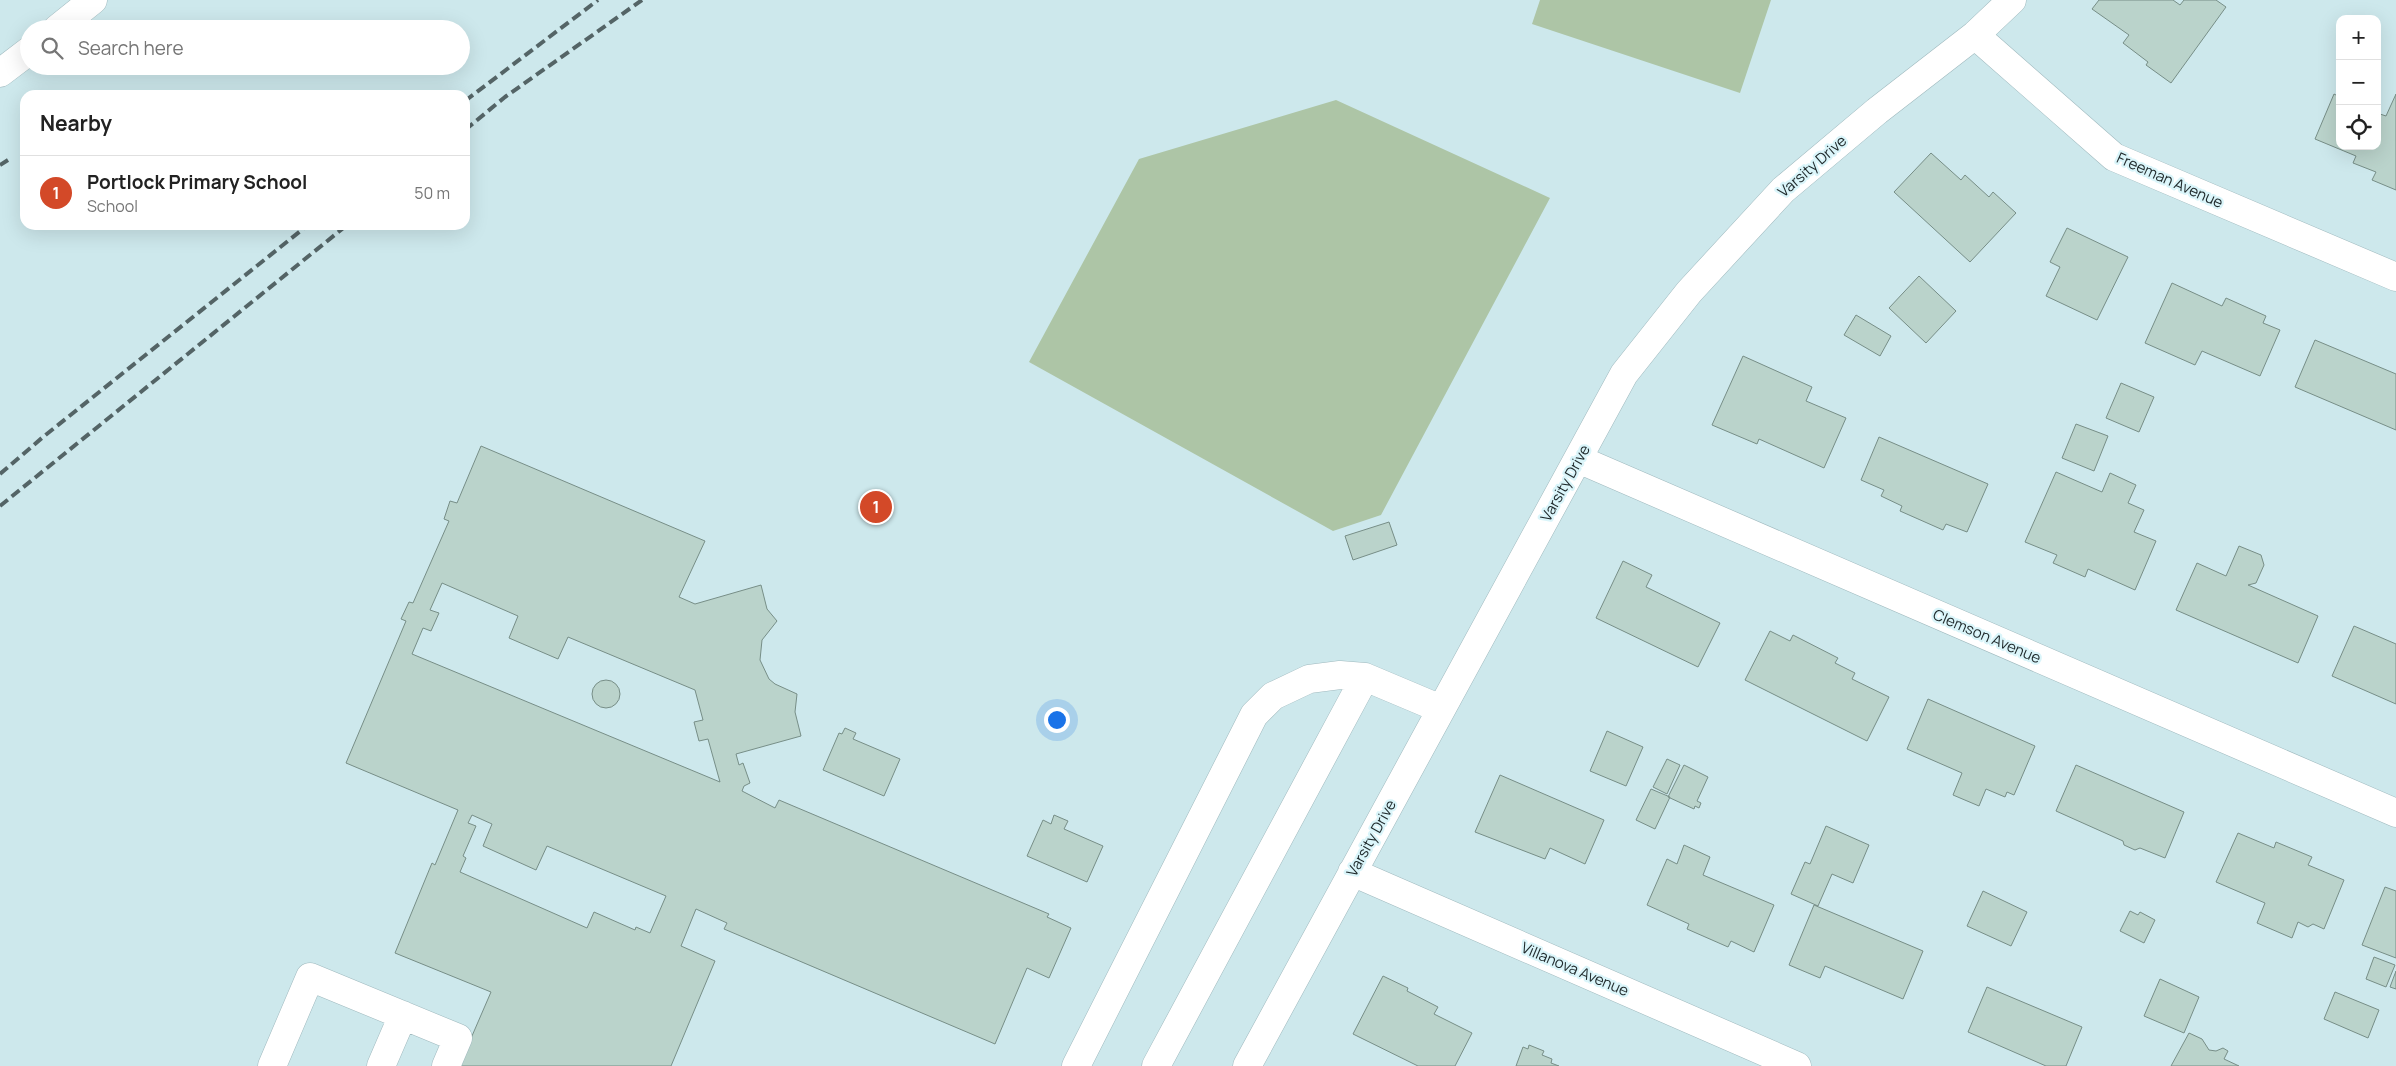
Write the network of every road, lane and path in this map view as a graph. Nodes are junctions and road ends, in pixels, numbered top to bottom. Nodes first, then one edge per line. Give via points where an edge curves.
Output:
1 (93, 0) edge
2 (2012, 0) edge
3 (68, 20) edge
4 (1975, 35) junction
5 (20, 58) edge
6 (0, 74) edge
7 (2396, 277) edge
8 (1578, 459) junction
9 (1365, 677) junction
10 (1441, 709) junction
11 (2396, 813) edge
12 (1352, 872) junction
13 (403, 1015) junction
14 (272, 1066) edge
15 (381, 1066) edge
16 (446, 1066) edge
17 (1076, 1066) edge
18 (1156, 1066) edge
19 (1247, 1066) edge
20 (1798, 1066) edge

1 - 3 street
2 - 4 street, Varsity Drive
4 - 7 street, Freeman Avenue via 2114,157
4 - 8 street, Varsity Drive via 1783,190 1689,292 1624,374
5 - 6 street
8 - 10 street, Varsity Drive
8 - 11 street, Clemson Avenue
9 - 10 street
9 - 17 street via 1340,675 1309,679 1273,696 1254,715
9 - 18 street
10 - 12 street, Varsity Drive
12 - 19 street, Varsity Drive
12 - 20 street, Villanova Avenue
13 - 14 street via 310,977
13 - 15 street
13 - 16 street via 458,1038

